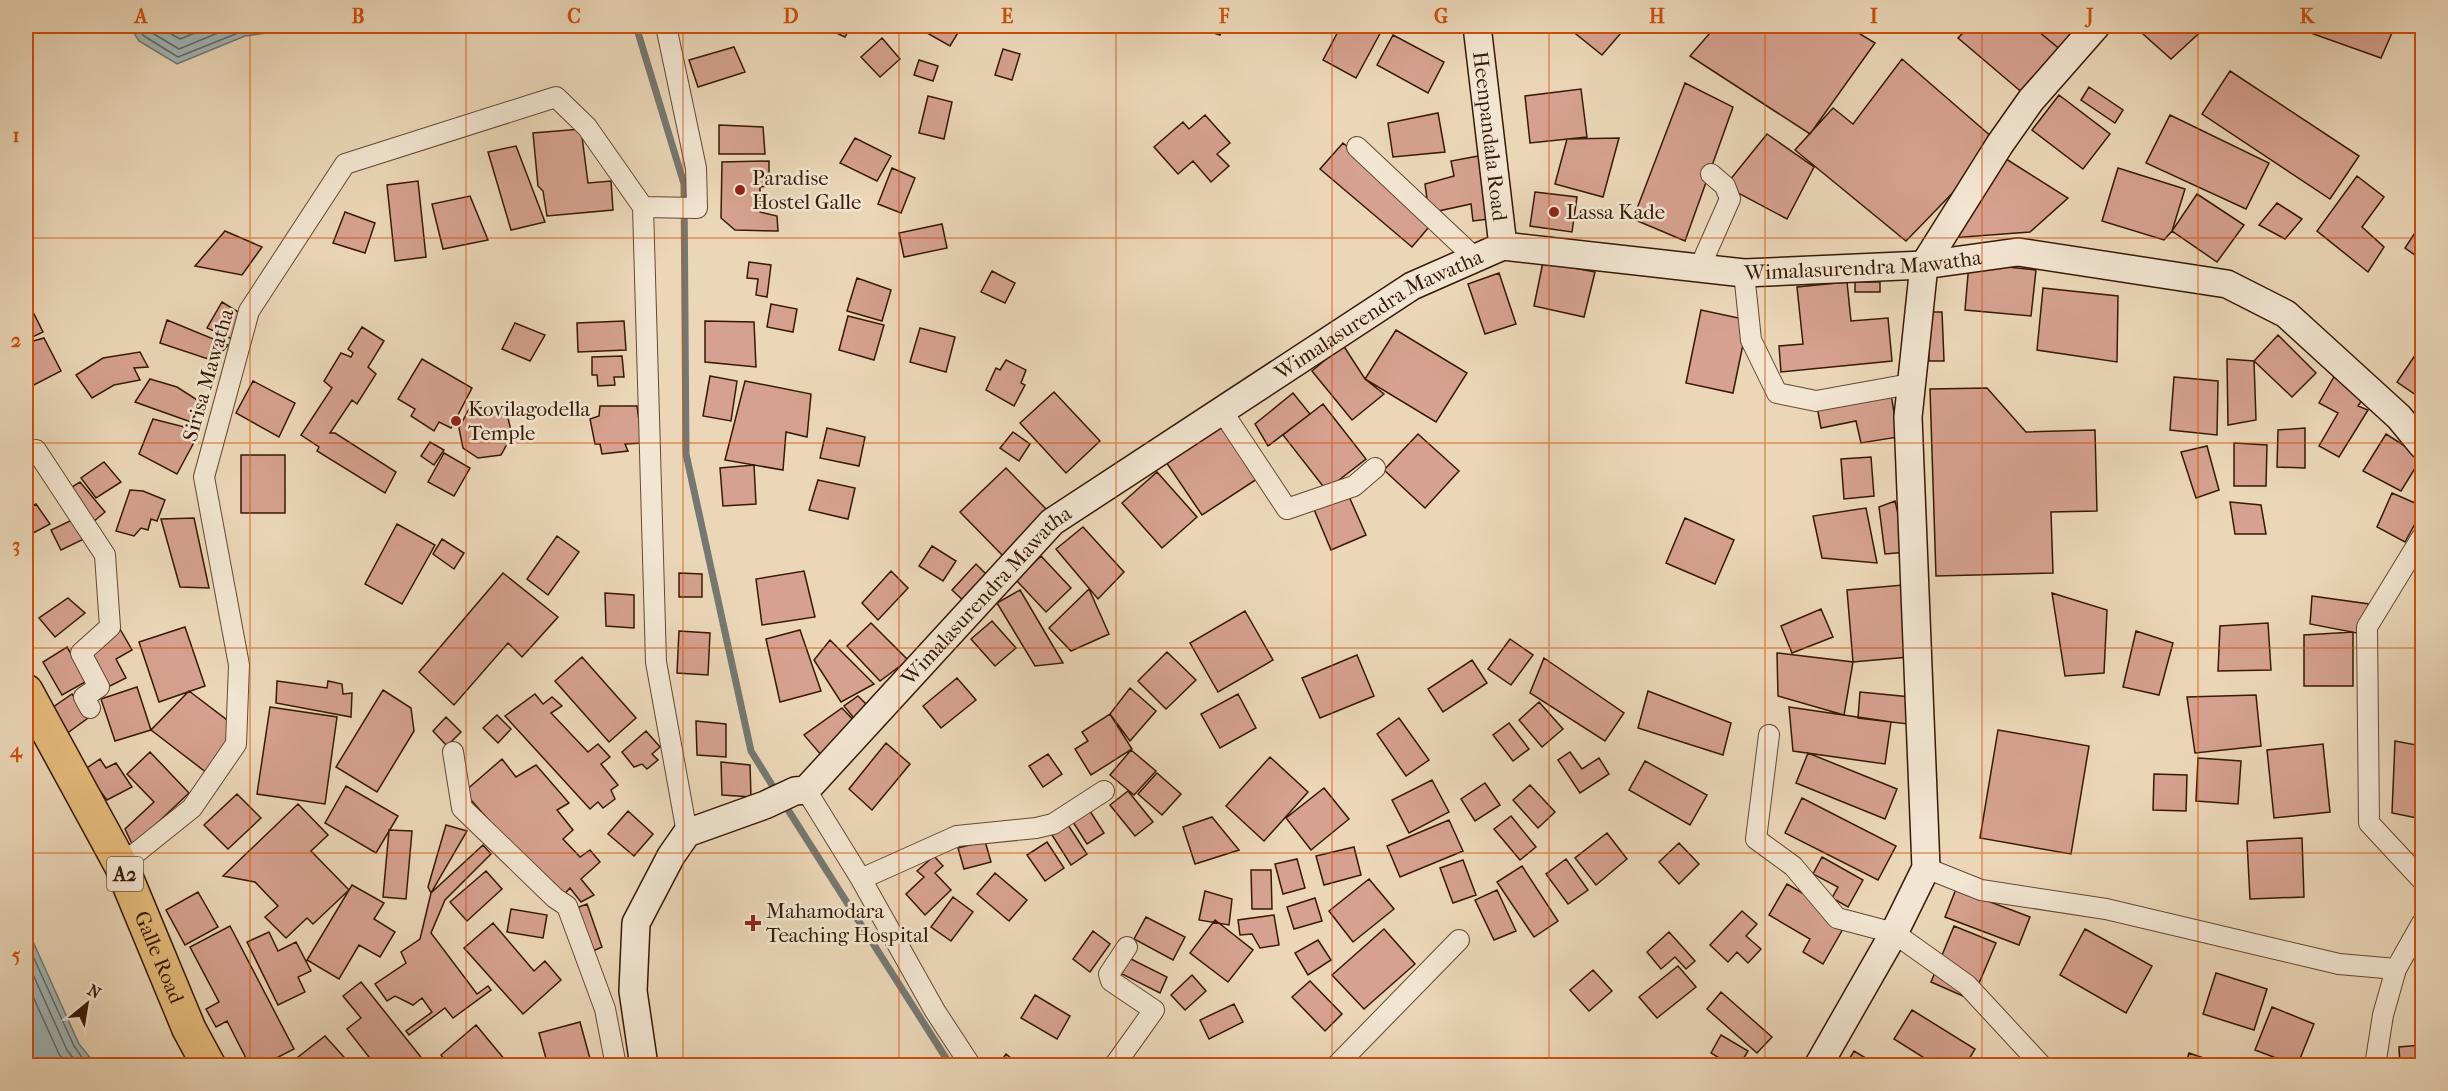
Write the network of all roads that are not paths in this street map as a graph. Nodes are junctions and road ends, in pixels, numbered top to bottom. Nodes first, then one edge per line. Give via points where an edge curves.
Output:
1 (666, 26) edge
2 (1478, 26) edge
3 (2096, 26) edge
4 (1357, 147) dead end
5 (1711, 174) dead end
6 (643, 207) junction
7 (1503, 246) junction
8 (1474, 257) junction
9 (1924, 265) junction
10 (1699, 269) junction
11 (1744, 273) junction
12 (1910, 384) junction
13 (1222, 411) junction
14 (2422, 445) edge
15 (26, 456) edge
16 (1375, 468) dead end
17 (2422, 537) edge
18 (26, 691) edge
19 (90, 708) dead end
20 (1769, 735) dead end
21 (453, 752) dead end
22 (801, 790) junction
23 (1104, 790) dead end
24 (687, 833) junction
25 (121, 865) junction
26 (1926, 868) junction
27 (861, 879) junction
28 (2422, 880) edge
29 (2422, 922) edge
30 (1894, 933) junction
31 (1458, 940) dead end
32 (1127, 947) dead end
33 (2396, 969) junction
34 (209, 1065) edge
35 (616, 1065) edge
36 (644, 1065) edge
37 (971, 1065) edge
38 (1114, 1065) edge
39 (1336, 1065) edge
40 (1818, 1065) edge
41 (2042, 1065) edge
42 (2375, 1065) edge

1 - 6 street via 696,168 697,208
2 - 7 street, Heenpandala Road
3 - 9 street via 2031,100
4 - 8 street
5 - 10 street via 1725,186 1730,199
6 - 24 street via 656,662
6 - 25 street, Sirisa Mawatha via 587,127 556,97 345,164 249,311 204,477 238,665 236,744 192,808
7 - 8 street, Wimalasurendra Mawatha
7 - 10 street, Wimalasurendra Mawatha
8 - 13 street, Wimalasurendra Mawatha via 1412,286
9 - 11 street, Wimalasurendra Mawatha
9 - 12 street
9 - 14 street, Wimalasurendra Mawatha via 2018,252 2228,284 2286,314 2399,417
10 - 11 street, Wimalasurendra Mawatha
11 - 12 street via 1751,340 1777,393 1816,401
12 - 26 street via 1908,417
13 - 16 street via 1287,509 1354,486
13 - 22 street, Wimalasurendra Mawatha via 1052,522
15 - 19 street via 36,450 105,555 110,627 81,654 99,687 84,697
17 - 28 street via 2367,627 2369,823
18 - 25 highway, Galle Road / A2
20 - 30 street via 1756,839 1793,866 1837,918
21 - 35 street via 462,808 567,906 605,1009
22 - 24 street, Wimalasurendra Mawatha
22 - 27 street
23 - 27 street via 1053,824 957,836
24 - 36 street via 636,923 633,991
25 - 34 highway, Galle Road / A2 via 189,1029
26 - 30 street
26 - 33 street via 1981,890 2106,909 2339,964
27 - 37 street via 934,1011
29 - 33 street
30 - 40 street
30 - 41 street via 1967,985
31 - 39 street
32 - 38 street via 1109,974 1111,981 1154,1010
33 - 42 street

